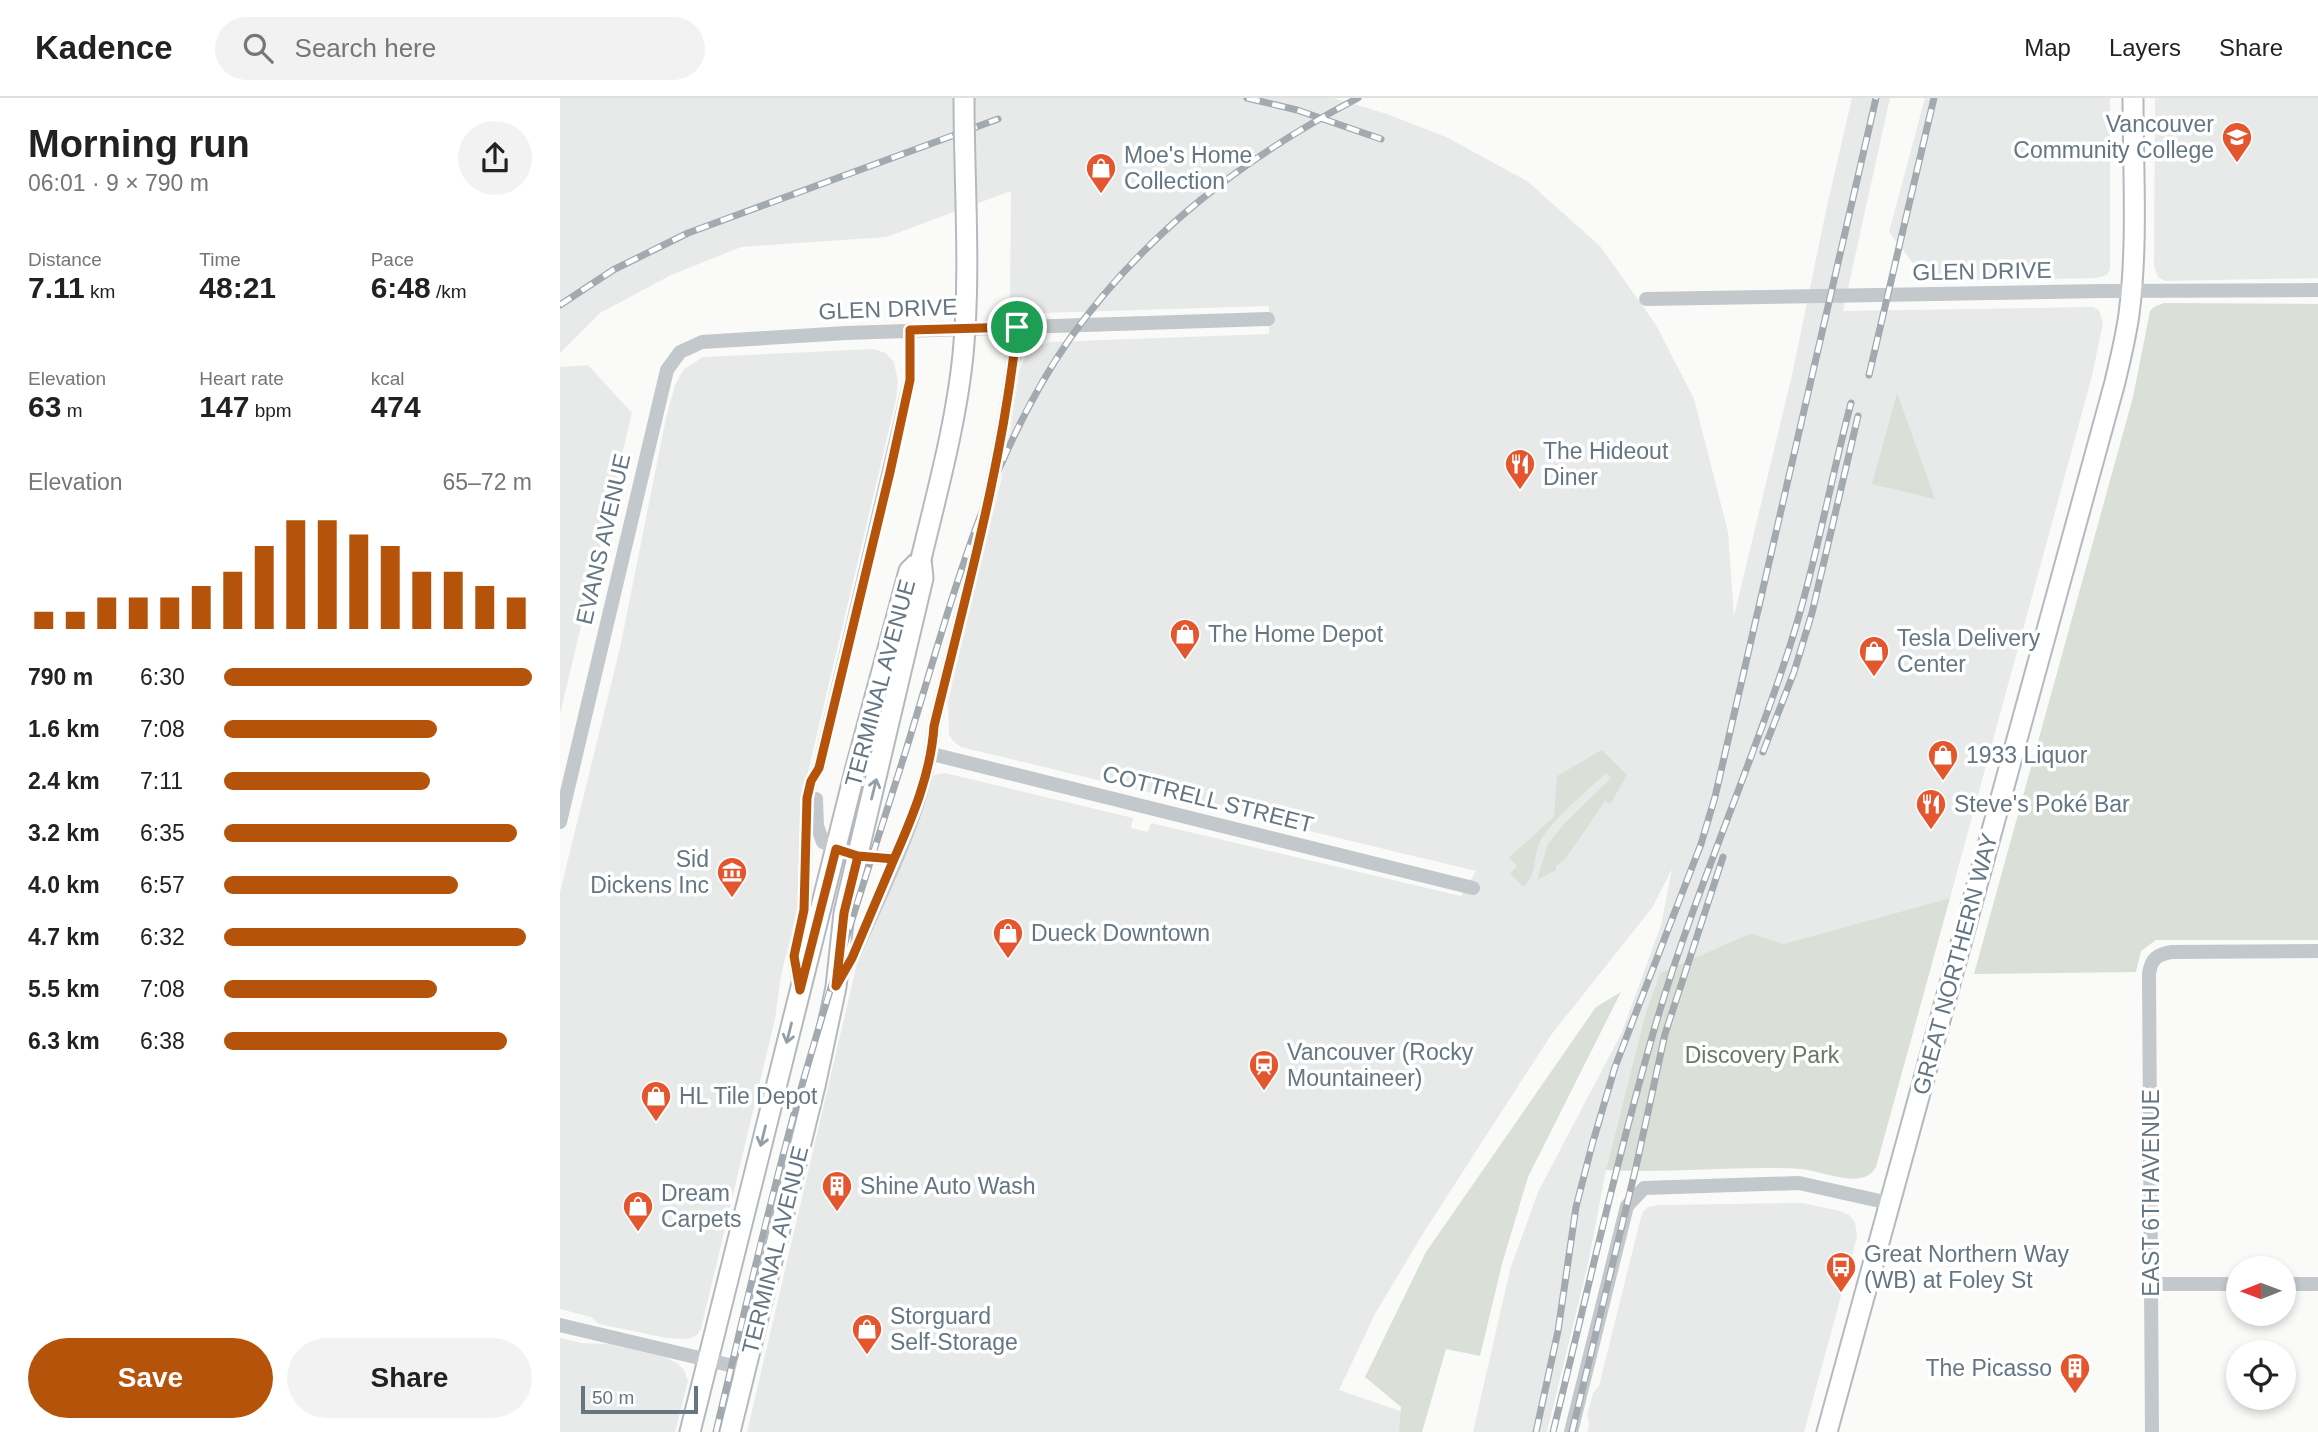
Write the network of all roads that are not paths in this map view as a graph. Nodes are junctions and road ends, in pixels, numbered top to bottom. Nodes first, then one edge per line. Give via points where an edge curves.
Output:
1 (964, 98) edge
2 (2133, 98) edge
3 (2318, 290) edge
4 (2131, 291) junction
5 (1646, 299) dead end
6 (1268, 319) dead end
7 (1017, 327) junction
8 (910, 330) junction
9 (680, 352) joint
10 (921, 559) junction
11 (932, 754) junction
12 (819, 768) junction
13 (560, 822) edge
14 (836, 849) junction
15 (858, 856) junction
16 (894, 859) junction
17 (1473, 888) dead end
18 (2318, 951) edge
19 (836, 986) junction
20 (800, 990) junction
21 (1889, 1203) junction
22 (2151, 1284) junction
23 (2226, 1284) edge
24 (2296, 1284) edge
25 (2318, 1284) edge
26 (560, 1325) edge
27 (707, 1360) junction
28 (746, 1369) junction
29 (690, 1432) edge
30 (730, 1432) edge
31 (1571, 1432) edge
32 (1827, 1432) edge
33 (2152, 1432) edge

1 - 10 main road, bridge via 963,354 954,418
2 - 4 main road
3 - 4 street, GLEN DRIVE
4 - 5 street, GLEN DRIVE
4 - 21 main road, GREAT NORTHERN WAY via 2115,382
6 - 7 street, GLEN DRIVE
7 - 8 street, GLEN DRIVE
7 - 11 street, TERMINAL AVENUE via 1002,443 934,726
8 - 9 street, GLEN DRIVE via 702,342
8 - 12 street, TERMINAL AVENUE via 910,380
9 - 13 street, EVANS AVENUE via 667,370
10 - 14 main road, TERMINAL AVENUE via 909,571
15 -> 10 main road, TERMINAL AVENUE via 923,578
11 - 16 street, TERMINAL AVENUE
11 - 17 street, COTTRELL STREET
12 - 14 street via 817,826 824,842
12 - 20 street, TERMINAL AVENUE via 807,798 804,910 794,956
14 - 15 street
14 - 20 main road, TERMINAL AVENUE
15 - 16 street
15 - 19 main road, TERMINAL AVENUE via 844,913
16 - 19 street, TERMINAL AVENUE
18 - 22 street, EAST 6TH AVENUE via 2172,952 2156,956 2151,963
19 - 28 main road, TERMINAL AVENUE
20 -> 27 main road, TERMINAL AVENUE
21 - 31 street via 1799,1182 1644,1188 1627,1206
21 - 32 main road, GREAT NORTHERN WAY
22 - 23 street
22 - 33 street, EAST 6TH AVENUE
24 - 25 street
26 - 27 street
27 - 28 street
27 - 29 main road, TERMINAL AVENUE
28 - 30 main road, TERMINAL AVENUE

